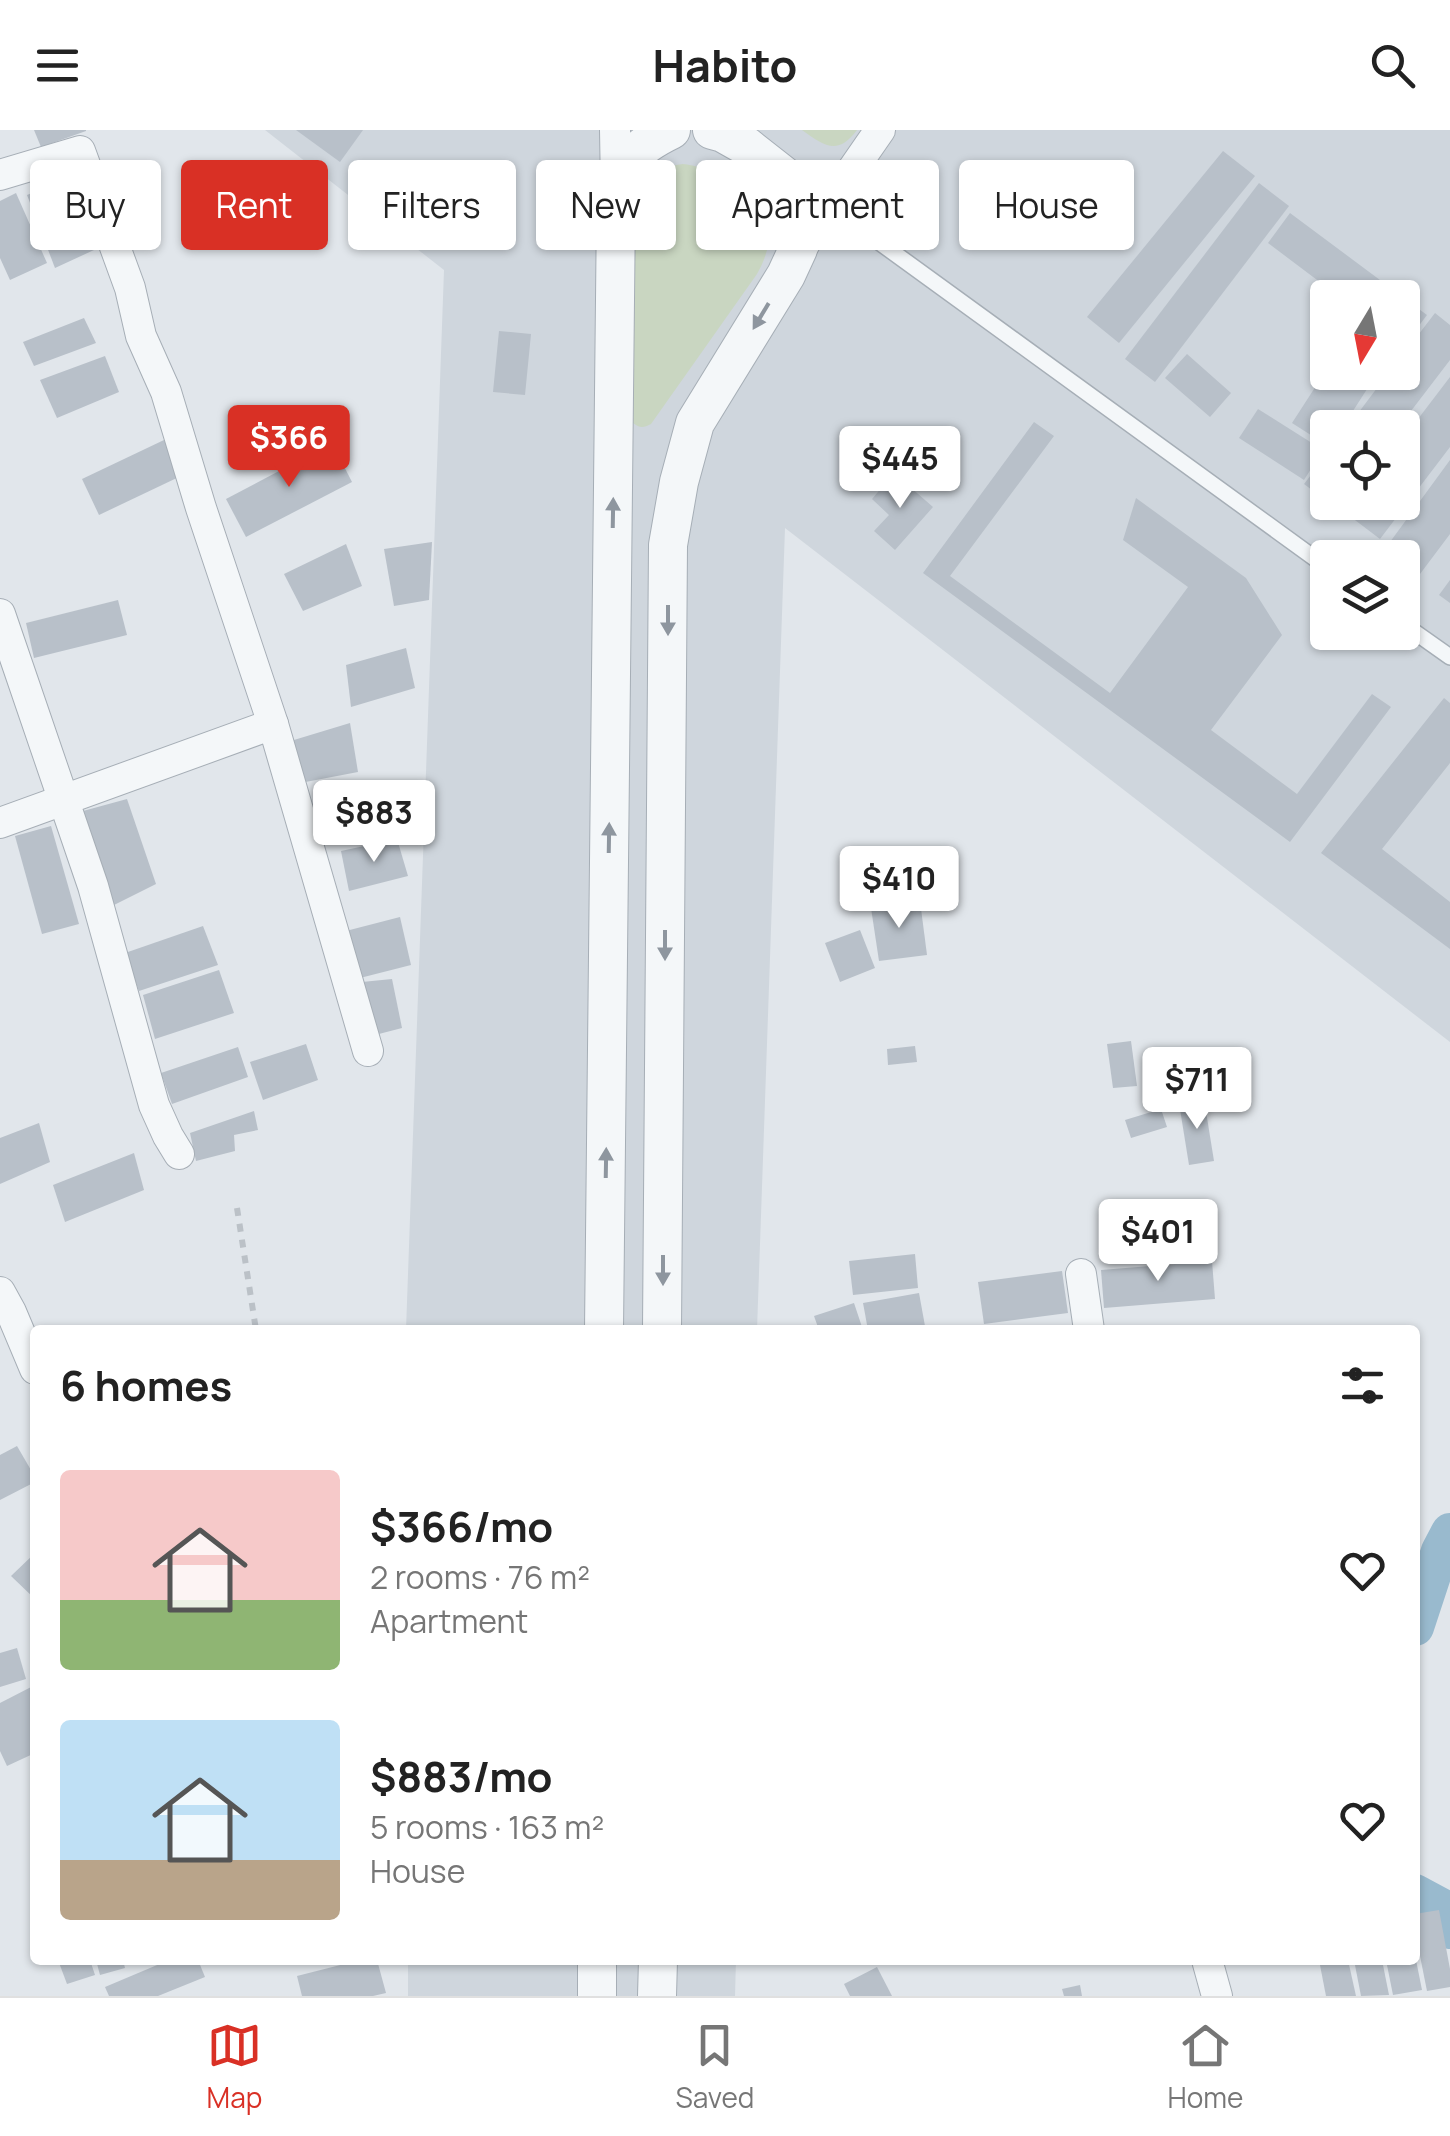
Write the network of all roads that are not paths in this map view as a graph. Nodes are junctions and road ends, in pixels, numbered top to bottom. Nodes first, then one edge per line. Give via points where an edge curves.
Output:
1 (614, 130) edge
2 (671, 130) edge
3 (712, 130) edge
4 (880, 130) edge
5 (745, 145) edge
6 (615, 160) edge
7 (630, 160) edge
8 (766, 160) edge
9 (859, 160) edge
10 (0, 175) edge
11 (616, 250) edge
12 (801, 250) edge
13 (890, 250) edge
14 (786, 275) junction
15 (1310, 555) edge
16 (0, 614) edge
17 (1420, 636) edge
18 (1450, 657) edge
19 (273, 724) junction
20 (62, 799) junction
21 (0, 823) edge
22 (368, 1052) dead end
23 (179, 1154) dead end
24 (1081, 1274) dead end
25 (0, 1292) edge
26 (604, 1325) edge
27 (662, 1325) edge
28 (1088, 1325) edge
29 (30, 1357) edge
30 (597, 1965) edge
31 (658, 1965) edge
32 (1208, 1965) edge
33 (597, 1996) edge
34 (658, 1996) edge
35 (1217, 1996) edge

1 - 6 street
2 - 7 street
3 - 5 street
4 - 9 street
5 - 8 street
5 - 14 street via 784,176 797,198 802,223
10 - 19 street via 80,151
26 -> 11 street
12 - 14 street
13 - 15 lane
14 -> 27 street via 696,423 668,545
16 - 20 street
17 - 18 lane
19 - 20 street
19 - 22 street
20 - 21 street
20 - 23 street via 94,886 154,1105
24 - 28 street
25 - 29 street
30 - 33 street
31 - 34 street
32 - 35 street

